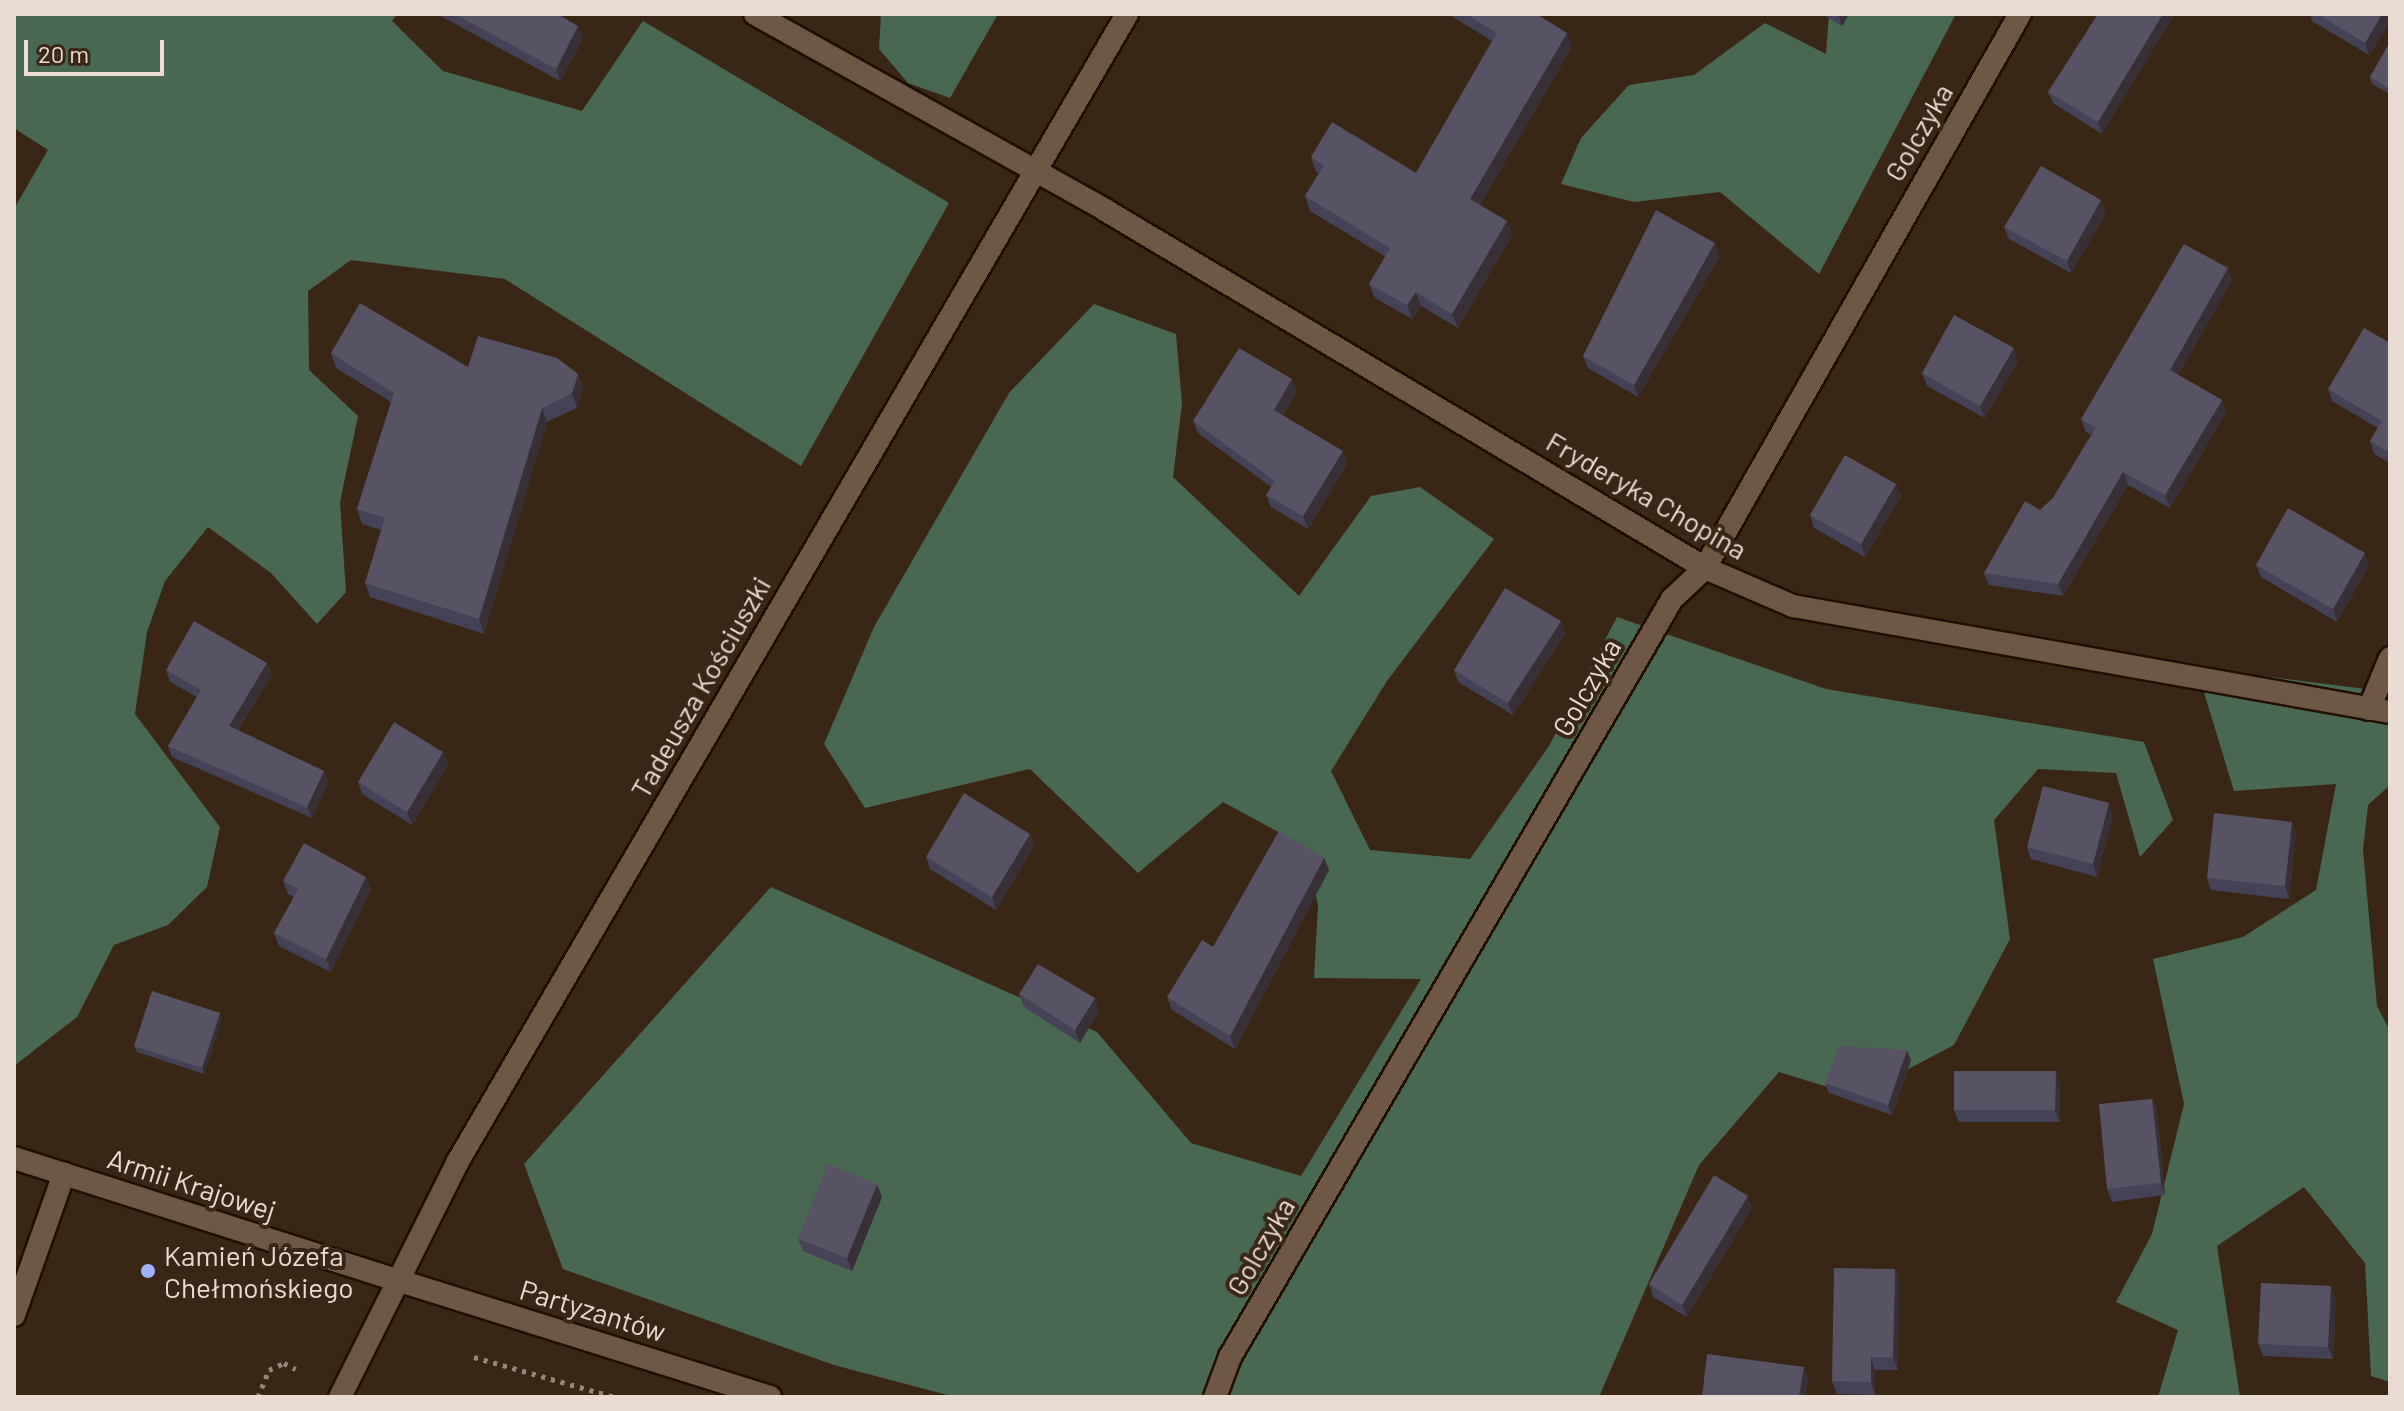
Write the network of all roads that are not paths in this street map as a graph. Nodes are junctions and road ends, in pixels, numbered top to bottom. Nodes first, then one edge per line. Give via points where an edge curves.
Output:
1 (755, 14) edge
2 (1127, 14) edge
3 (2020, 14) edge
4 (1035, 170) junction
5 (1705, 568) junction
6 (2390, 658) edge
7 (2380, 711) edge
8 (14, 1158) edge
9 (64, 1174) junction
10 (397, 1280) junction
11 (14, 1315) edge
12 (340, 1397) edge
13 (770, 1397) edge
14 (1215, 1397) edge

1 - 4 street, Fryderyka Chopina
2 - 4 street, Tadeusza Kościuszki
3 - 5 street, Golczyka
4 - 5 street, Fryderyka Chopina
4 - 10 street, Tadeusza Kościuszki via 457,1163
5 - 7 street, Fryderyka Chopina via 1793,606
5 - 14 street, Golczyka via 1672,599 1230,1357
6 - 7 street
8 - 9 street, Armii Krajowej
9 - 10 street, Armii Krajowej
9 - 11 street
10 - 12 street, Tadeusza Kościuszki
10 - 13 street, Partyzantów

